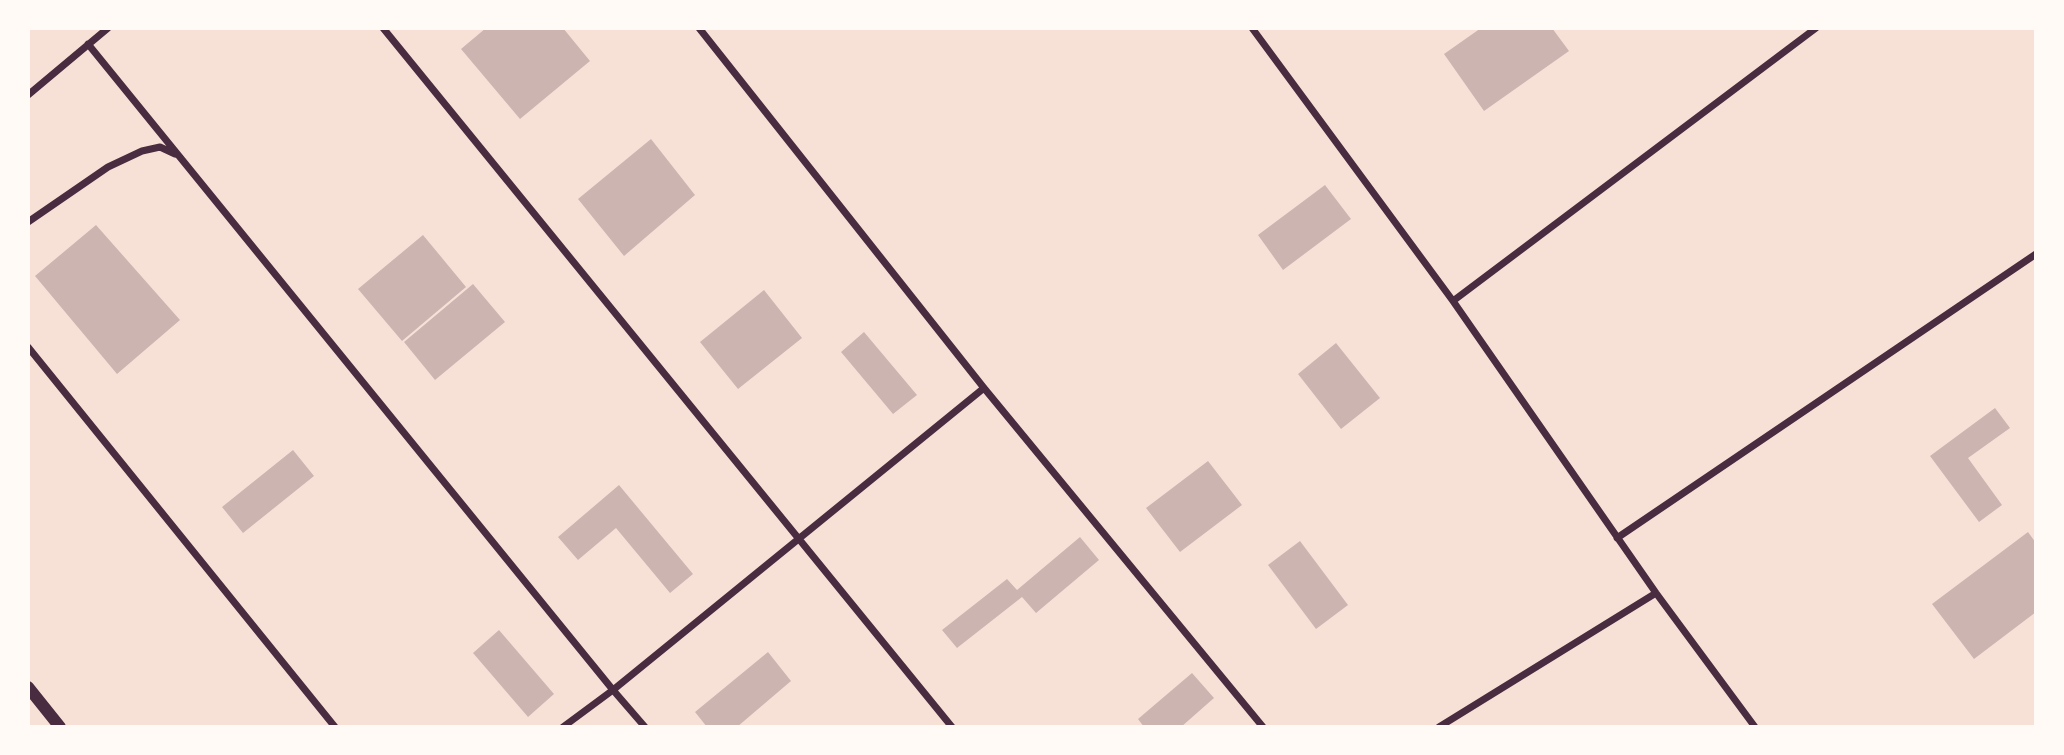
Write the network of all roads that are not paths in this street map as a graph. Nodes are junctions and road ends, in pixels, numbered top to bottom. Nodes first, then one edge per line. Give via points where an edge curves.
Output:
1 (108, 28) edge
2 (383, 28) edge
3 (699, 28) edge
4 (1252, 28) edge
5 (1816, 28) edge
6 (88, 44) junction
7 (28, 95) edge
8 (179, 155) junction
9 (28, 222) edge
10 (2036, 254) edge
11 (1453, 301) junction
12 (28, 347) edge
13 (984, 388) junction
14 (1617, 538) junction
15 (799, 539) junction
16 (1656, 593) junction
17 (28, 687) edge
18 (613, 690) junction
19 (60, 727) edge
20 (335, 727) edge
21 (563, 727) edge
22 (645, 727) edge
23 (952, 727) edge
24 (1263, 727) edge
25 (1439, 727) edge
26 (1755, 727) edge

1 - 6 street
2 - 15 street
3 - 13 street
4 - 11 street
5 - 11 street
6 - 7 street
6 - 8 street
8 - 9 street via 160,147 142,151 108,167
8 - 18 street
10 - 14 street
11 - 14 street
12 - 20 street
13 - 15 street
13 - 24 street
14 - 16 street
15 - 18 street
15 - 23 street
16 - 25 street
16 - 26 street
17 - 19 street
18 - 21 street
18 - 22 street

